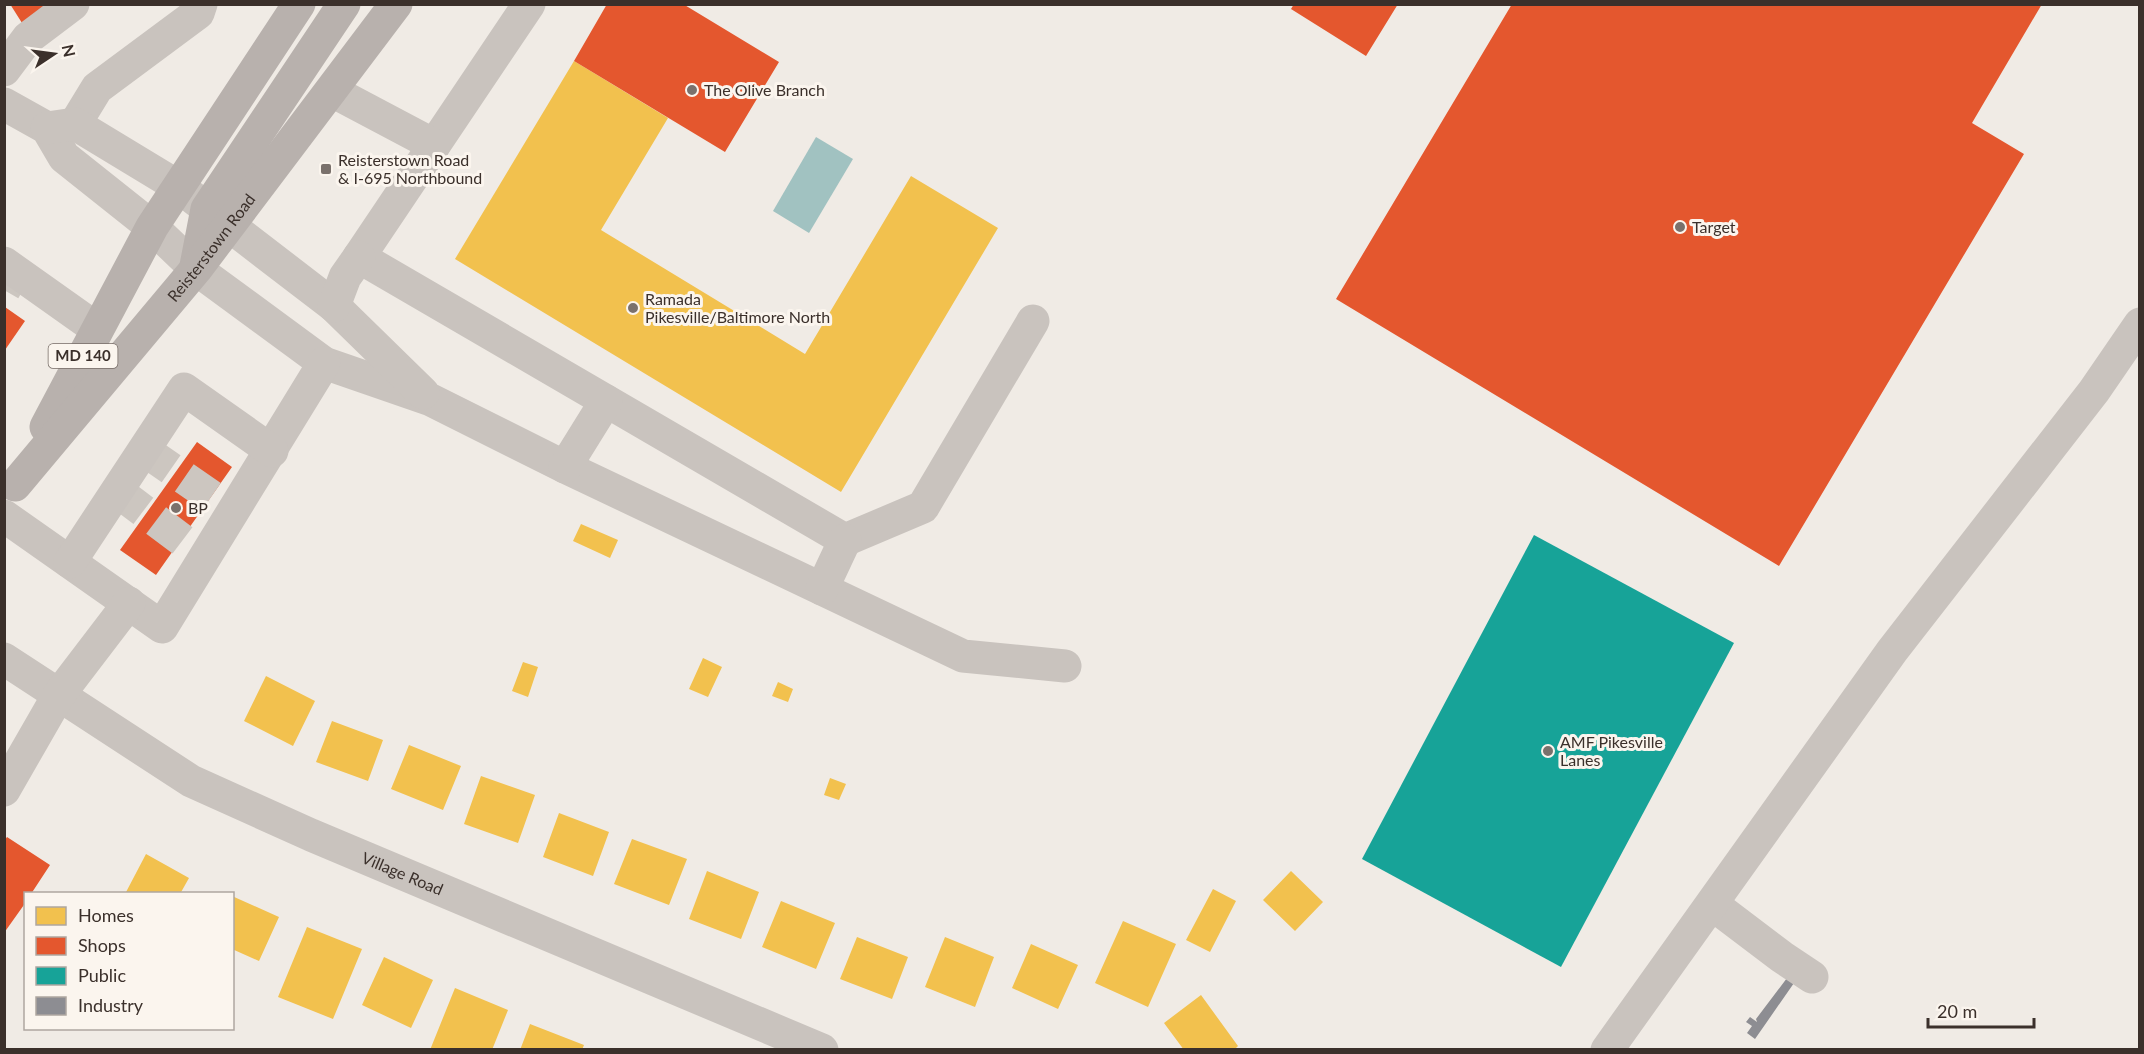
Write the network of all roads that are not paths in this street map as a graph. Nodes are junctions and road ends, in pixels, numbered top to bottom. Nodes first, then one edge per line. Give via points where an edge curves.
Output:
1 (73, 4) edge
2 (201, 4) edge
3 (299, 4) edge
4 (344, 4) edge
5 (396, 4) edge
6 (529, 4) edge
7 (4, 70) edge
8 (332, 91) junction
9 (4, 104) edge
10 (61, 126) junction
11 (434, 145) junction
12 (179, 187) junction
13 (218, 217) junction
14 (152, 227) junction
15 (358, 257) junction
16 (4, 263) edge
17 (196, 269) junction
18 (334, 306) junction
19 (1034, 321) dead end
20 (2139, 324) edge
21 (97, 330) junction
22 (324, 363) junction
23 (431, 400) junction
24 (606, 401) junction
25 (272, 451) junction
26 (565, 467) junction
27 (8, 487) edge
28 (4, 516) edge
29 (845, 540) junction
30 (70, 562) junction
31 (822, 589) junction
32 (129, 603) junction
33 (4, 659) edge
34 (1065, 666) dead end
35 (58, 696) junction
36 (5, 788) edge
37 (1712, 904) junction
38 (1812, 977) dead end
39 (822, 1050) edge
40 (1607, 1050) edge

1 - 7 street via 28,39
2 - 10 street via 198,13 97,88
3 - 12 main road, Reisterstown Road / MD 140
4 - 13 main road
5 - 8 main road, Reisterstown Road
6 - 11 street
8 - 11 street
8 - 13 main road, Reisterstown Road
9 - 10 street
10 - 12 street
10 - 14 street via 64,157
11 - 15 street
12 - 13 street
12 - 14 main road, Reisterstown Road / MD 140
13 - 17 main road
13 - 18 street
14 - 17 street
14 - 21 main road, Reisterstown Road / MD 140
15 - 18 street
15 - 24 street
16 - 21 street
17 - 22 street
17 - 27 main road, Reisterstown Road / MD 140
18 - 23 street
19 - 29 street via 923,507
20 - 37 street via 2094,391 1892,651
21 - 27 main road, Reisterstown Road / MD 140
22 - 23 street
22 - 25 street
23 - 26 street
24 - 26 street
24 - 29 street
25 - 30 street via 184,389
25 - 32 street via 162,627
26 - 31 street
28 - 30 street
29 - 31 street
30 - 32 street
31 - 34 street via 963,656
32 - 35 street
33 - 35 street, Village Road
35 - 36 street
35 - 39 street, Village Road via 191,781
37 - 38 street
37 - 40 street

